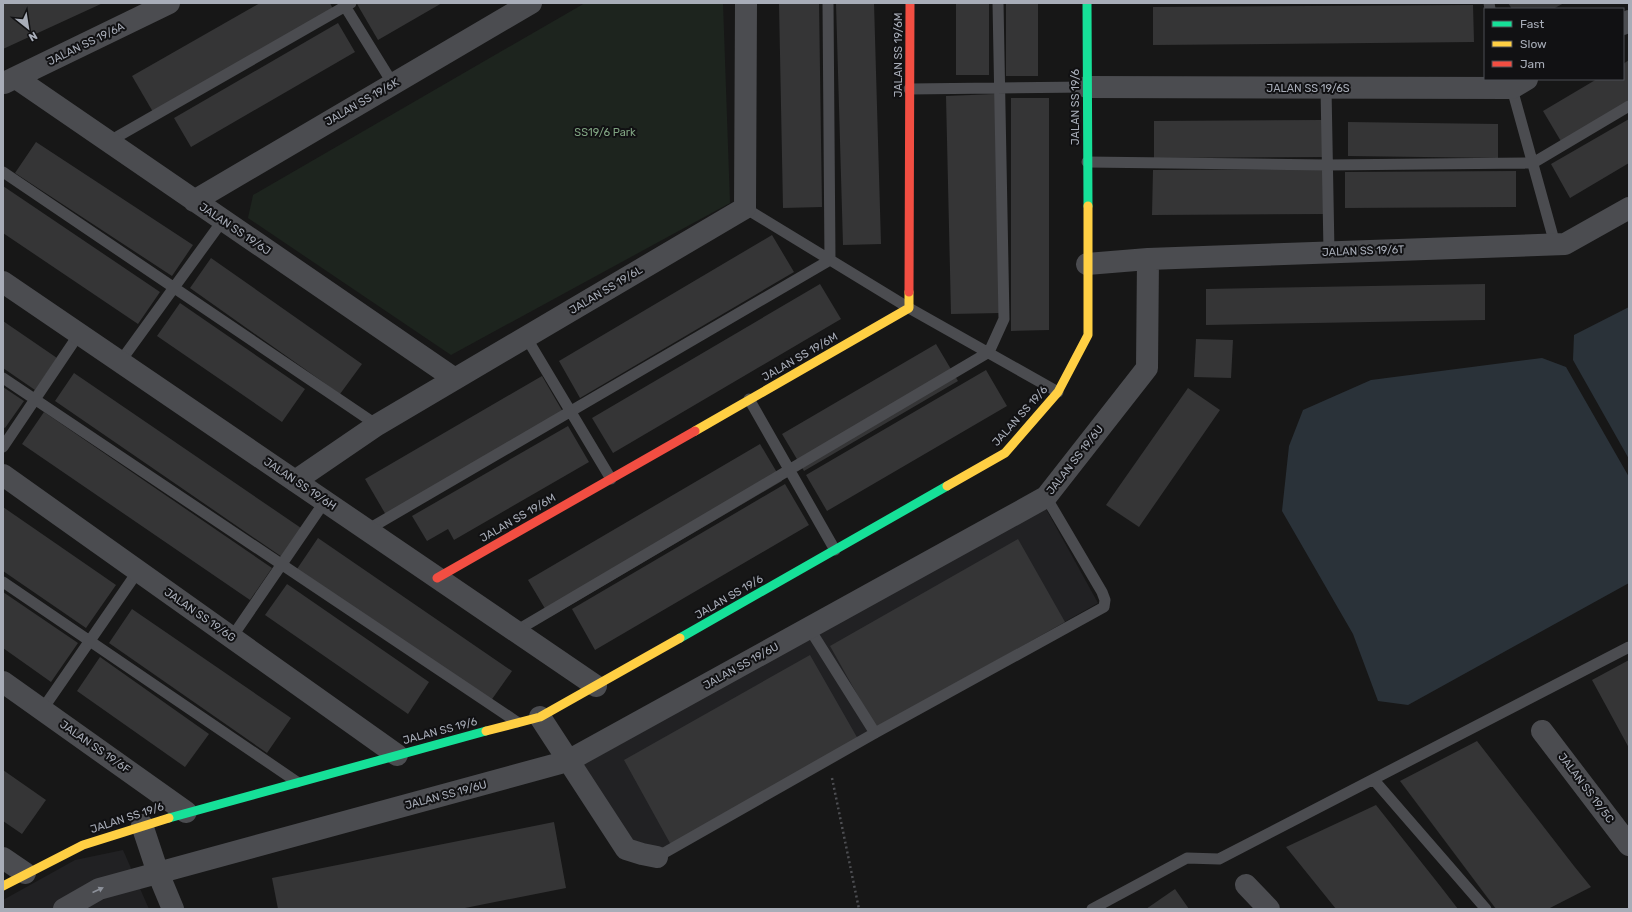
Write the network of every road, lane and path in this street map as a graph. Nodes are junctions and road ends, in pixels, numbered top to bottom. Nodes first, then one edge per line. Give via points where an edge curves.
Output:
1 (531, 3) edge
2 (746, 3) edge
3 (828, 3) edge
4 (910, 3) edge
5 (998, 3) edge
6 (1087, 3) edge
7 (346, 4) edge
8 (155, 6) edge
9 (9, 81) edge
10 (1516, 82) edge
11 (394, 84) junction
12 (1087, 87) junction
13 (999, 88) junction
14 (1326, 88) junction
15 (910, 89) junction
16 (1629, 106) edge
17 (108, 142) junction
18 (1087, 162) junction
19 (1533, 163) junction
20 (1327, 165) junction
21 (3, 172) edge
22 (194, 201) junction
23 (745, 208) junction
24 (1629, 208) edge
25 (223, 220) junction
26 (1555, 244) junction
27 (1329, 252) junction
28 (1148, 259) junction
29 (830, 260) junction
30 (1087, 264) junction
31 (3, 282) edge
32 (174, 288) junction
33 (909, 308) junction
34 (80, 334) junction
35 (526, 337) junction
36 (989, 352) junction
37 (120, 362) junction
38 (3, 378) edge
39 (455, 379) junction
40 (1058, 392) junction
41 (35, 400) junction
42 (749, 400) junction
43 (570, 411) junction
44 (377, 426) junction
45 (3, 447) edge
46 (789, 470) junction
47 (3, 475) edge
48 (610, 479) junction
49 (295, 481) junction
50 (1046, 496) junction
51 (325, 501) junction
52 (367, 530) junction
53 (835, 550) junction
54 (282, 564) junction
55 (138, 571) junction
56 (438, 578) junction
57 (3, 582) edge
58 (809, 628) junction
59 (516, 631) junction
60 (232, 637) junction
61 (90, 640) junction
62 (1629, 647) edge
63 (3, 682) edge
64 (596, 686) junction
65 (42, 710) junction
66 (540, 717) junction
67 (518, 723) junction
68 (1542, 731) dead end
69 (875, 733) junction
70 (397, 755) junction
71 (828, 760) junction
72 (568, 761) junction
73 (1374, 780) junction
74 (297, 782) junction
75 (186, 812) junction
76 (142, 825) junction
77 (1629, 845) edge
78 (657, 857) joint
79 (3, 858) edge
80 (25, 873) junction
81 (158, 873) junction
82 (3, 886) edge
83 (1246, 886) dead end
84 (64, 909) edge
85 (173, 909) edge
86 (859, 909) edge
87 (1092, 909) edge
88 (1269, 909) edge
89 (1486, 909) edge

1 - 11 street, JALAN SS 19/6K
2 - 23 street
3 - 29 lane
4 - 15 street, JALAN SS 19/6M
5 - 13 lane
6 - 12 street, JALAN SS 19/6
7 - 11 lane
7 - 17 lane
8 - 9 street, JALAN SS 19/6A
9 - 17 street, JALAN SS 19/6J
10 - 14 street, JALAN SS 19/6S
10 - 19 lane
11 - 22 street, JALAN SS 19/6K
12 - 13 lane
12 - 14 street, JALAN SS 19/6S
12 - 18 street, JALAN SS 19/6
13 - 15 lane
13 - 36 lane via 1004,319
14 - 20 lane
15 - 33 street, JALAN SS 19/6M
16 - 19 lane
17 - 22 street, JALAN SS 19/6J
18 - 20 lane
18 - 30 street, JALAN SS 19/6
19 - 20 lane
19 - 26 lane
20 - 27 lane
21 - 32 lane
22 - 25 street, JALAN SS 19/6J
23 - 29 lane
23 - 35 street, JALAN SS 19/6L
24 - 26 street, JALAN SS 19/6T via 1565,244
25 - 32 lane
25 - 39 street, JALAN SS 19/6J
26 - 27 street, JALAN SS 19/6T
27 - 28 street, JALAN SS 19/6T
28 - 30 street, JALAN SS 19/6T
28 - 50 street, JALAN SS 19/6U via 1148,368
29 - 33 lane
29 - 43 lane
30 - 40 street, JALAN SS 19/6 via 1088,335
31 - 34 street, JALAN SS 19/6H
32 - 37 lane
32 - 44 lane
33 - 36 lane
33 - 42 street, JALAN SS 19/6M
34 - 37 street, JALAN SS 19/6H
34 - 41 lane
35 - 39 street, JALAN SS 19/6L
35 - 43 lane
36 - 40 lane
36 - 46 lane
37 - 49 street, JALAN SS 19/6H
38 - 41 lane
39 - 44 street, JALAN SS 19/6L
40 - 53 street, JALAN SS 19/6 via 1005,453
41 - 45 lane
41 - 54 lane
42 - 46 lane
42 - 48 street, JALAN SS 19/6M
43 - 48 lane
43 - 52 lane
44 - 49 street, JALAN SS 19/6L
46 - 53 lane
46 - 59 lane
47 - 55 street, JALAN SS 19/6G
48 - 56 street, JALAN SS 19/6M
49 - 51 street, JALAN SS 19/6H
50 - 58 street, JALAN SS 19/6U
50 - 69 lane via 1102,592 1104,607
51 - 52 street, JALAN SS 19/6H
51 - 54 lane
52 - 56 street, JALAN SS 19/6H
53 - 64 street, JALAN SS 19/6
54 - 60 lane
54 - 67 lane
55 - 60 street, JALAN SS 19/6G
55 - 61 lane
56 - 59 street, JALAN SS 19/6H
57 - 61 lane
58 - 69 lane
58 - 72 street, JALAN SS 19/6U
59 - 64 street, JALAN SS 19/6H
60 - 70 street, JALAN SS 19/6G
61 - 65 lane
61 - 74 lane
62 - 73 lane
63 - 65 street, JALAN SS 19/6F
64 - 66 street, JALAN SS 19/6
65 - 75 street, JALAN SS 19/6F
66 - 67 street, JALAN SS 19/6
66 - 72 street
67 - 70 street, JALAN SS 19/6
68 - 77 street, JALAN SS 19/5C
69 - 71 lane
70 - 74 street, JALAN SS 19/6
71 - 78 lane
71 - 86 path
72 - 78 street via 626,849
72 - 81 street, JALAN SS 19/6U
73 - 87 lane via 1219,859 1187,858
73 - 89 lane
74 - 75 street, JALAN SS 19/6
75 - 76 street, JALAN SS 19/6
76 - 80 street, JALAN SS 19/6 via 83,845
76 - 81 street
79 - 80 street
80 - 82 street, JALAN SS 19/6
84 -> 81 street, JALAN SS 19/6U via 100,889
81 - 85 street
83 - 88 street

